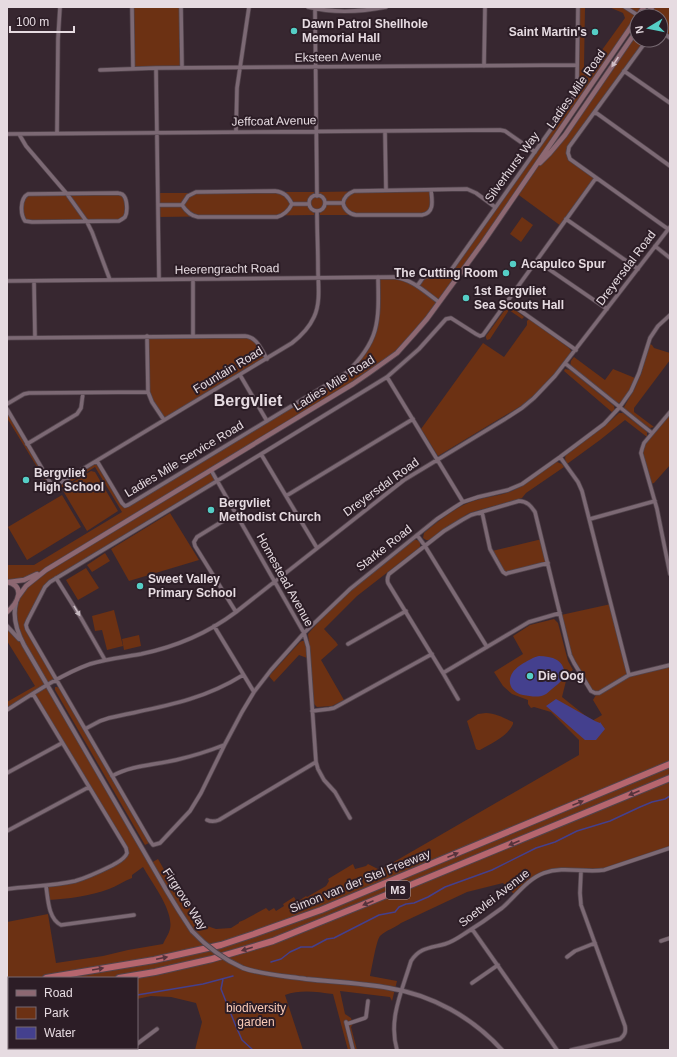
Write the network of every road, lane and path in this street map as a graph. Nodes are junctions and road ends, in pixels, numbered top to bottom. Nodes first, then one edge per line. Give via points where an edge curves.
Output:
1 (60, 7) edge
2 (132, 7) edge
3 (181, 7) edge
4 (249, 7) edge
5 (308, 7) edge
6 (386, 7) edge
7 (484, 7) edge
8 (578, 7) edge
9 (315, 9) junction
10 (629, 29) edge
11 (629, 42) edge
12 (640, 48) edge
13 (577, 65) junction
14 (484, 66) junction
15 (316, 67) junction
16 (156, 68) junction
17 (182, 68) junction
18 (240, 68) junction
19 (133, 69) junction
20 (100, 70) dead end
21 (624, 71) junction
22 (670, 103) edge
23 (595, 112) junction
24 (316, 131) junction
25 (385, 131) junction
26 (157, 132) junction
27 (236, 132) junction
28 (7, 134) edge
29 (19, 134) junction
30 (57, 134) junction
31 (535, 152) junction
32 (670, 166) edge
33 (532, 171) junction
34 (596, 178) junction
35 (386, 190) junction
36 (431, 190) junction
37 (67, 194) junction
38 (317, 196) junction
39 (325, 203) junction
40 (343, 203) junction
41 (292, 204) junction
42 (309, 204) junction
43 (158, 205) junction
44 (182, 205) junction
45 (495, 207) junction
46 (317, 211) junction
47 (566, 219) junction
48 (87, 222) junction
49 (669, 228) edge
50 (655, 246) junction
51 (670, 258) edge
52 (537, 260) junction
53 (638, 269) junction
54 (378, 277) junction
55 (318, 278) junction
56 (159, 279) junction
57 (192, 279) junction
58 (110, 280) junction
59 (7, 281) edge
60 (34, 281) junction
61 (417, 286) junction
62 (439, 302) junction
63 (508, 302) junction
64 (607, 309) junction
65 (670, 315) edge
66 (147, 336) junction
67 (193, 336) junction
68 (7, 338) edge
69 (35, 338) junction
70 (576, 350) junction
71 (267, 359) junction
72 (566, 364) junction
73 (240, 374) junction
74 (387, 377) junction
75 (83, 392) junction
76 (148, 392) junction
77 (7, 404) edge
78 (620, 408) junction
79 (7, 409) edge
80 (670, 412) edge
81 (413, 419) junction
82 (164, 420) junction
83 (268, 421) junction
84 (652, 433) junction
85 (28, 444) junction
86 (261, 454) junction
87 (560, 457) junction
88 (437, 460) junction
89 (97, 461) junction
90 (211, 470) junction
91 (217, 481) junction
92 (286, 496) junction
93 (655, 501) junction
94 (463, 502) junction
95 (482, 512) junction
96 (236, 513) junction
97 (590, 519) junction
98 (418, 535) junction
99 (425, 546) junction
100 (317, 548) junction
101 (548, 563) junction
102 (46, 570) junction
103 (670, 574) edge
104 (56, 578) junction
105 (8, 582) edge
106 (275, 582) junction
107 (18, 597) junction
108 (16, 602) junction
109 (406, 611) junction
110 (7, 612) edge
111 (236, 612) junction
112 (560, 613) junction
113 (7, 626) edge
114 (214, 626) junction
115 (304, 634) junction
116 (348, 644) dead end
117 (24, 645) junction
118 (487, 647) junction
119 (432, 654) junction
120 (105, 660) junction
121 (670, 665) edge
122 (443, 673) junction
123 (244, 675) junction
124 (629, 675) junction
125 (56, 680) junction
126 (47, 686) junction
127 (254, 692) junction
128 (33, 694) junction
129 (458, 699) dead end
130 (7, 710) edge
131 (312, 711) junction
132 (85, 729) junction
133 (62, 743) junction
134 (225, 744) junction
135 (316, 762) junction
136 (670, 764) edge
137 (7, 772) edge
138 (112, 776) junction
139 (670, 778) edge
140 (89, 787) junction
141 (350, 818) dead end
142 (207, 820) dead end
143 (7, 831) edge
144 (670, 848) edge
145 (581, 871) junction
146 (46, 886) junction
147 (7, 889) edge
148 (134, 915) dead end
149 (472, 929) junction
150 (670, 938) edge
151 (661, 941) dead end
152 (595, 943) junction
153 (568, 957) dead end
154 (498, 965) junction
155 (52, 977) edge
156 (124, 977) edge
157 (472, 983) dead end
158 (402, 991) junction
159 (368, 1001) dead end
160 (157, 1029) dead end
161 (138, 1043) edge
162 (353, 1050) edge
163 (397, 1050) edge
164 (502, 1050) edge
165 (557, 1050) edge
166 (571, 1050) edge

1 - 30 street
2 - 19 street
3 - 17 street
4 - 18 street
5 - 9 street
6 - 9 street via 357,11
7 - 14 street
8 - 13 street, Silverhurst Way
9 - 15 street
10 - 33 main road, Ladies Mile Road
11 -> 33 main road, Ladies Mile Road via 565,135
12 - 21 street
13 - 14 street, Eksteen Avenue
13 - 31 street, Silverhurst Way via 575,94
14 - 15 street, Eksteen Avenue
15 - 18 street, Eksteen Avenue
15 - 24 street
16 - 17 street, Eksteen Avenue
16 - 19 street, Eksteen Avenue
16 - 26 street
17 - 18 street, Eksteen Avenue
18 - 27 street
19 - 20 street, Eksteen Avenue
21 - 22 street
21 - 23 street
23 - 32 street
23 - 34 street via 569,147 568,153 570,159
24 - 25 street, Jeffcoat Avenue
24 - 27 street, Jeffcoat Avenue
24 - 38 street
25 - 31 street, Jeffcoat Avenue via 500,130
25 - 35 street
26 - 27 street, Jeffcoat Avenue
26 - 30 street, Jeffcoat Avenue
26 - 43 street
28 - 29 street, Jeffcoat Avenue
29 - 30 street, Jeffcoat Avenue
29 - 37 street via 30,151
31 - 45 street, Silverhurst Way
33 - 62 main road, Ladies Mile Road
34 - 47 street
34 - 49 street
35 - 36 street
35 - 40 street via 354,191
36 - 40 street via 431,210 422,215 352,215
36 - 45 street via 467,189
37 - 48 street
37 - 48 street via 123,195 126,201 126,215 122,220
37 - 48 street via 28,194 22,199 23,218 32,222
38 - 39 street via 322,197
38 - 42 street via 312,198
39 - 40 street
39 - 46 street via 322,210
41 - 42 street
41 - 44 street via 282,216 277,217 194,217
41 - 44 street via 280,192 261,191 196,192 188,196
42 - 46 street
43 - 44 street
43 - 56 street
45 - 61 street, Silverhurst Way via 449,273 427,275
46 - 55 street, Fountain Road
47 - 52 street
47 - 53 street
48 - 58 street
49 - 50 street, Dreyersdal Road
50 - 51 street
50 - 53 street, Dreyersdal Road
52 - 63 street
52 - 64 street
53 - 64 street, Dreyersdal Road
54 - 55 street, Heerengracht Road
54 - 61 street, Heerengracht Road via 402,278
54 - 83 street, Ladies Mile Service Road via 378,323 364,354 346,373
55 - 57 street, Heerengracht Road
55 - 71 street, Fountain Road via 317,308 311,324 300,337
56 - 57 street, Heerengracht Road
56 - 58 street, Heerengracht Road
57 - 67 street
58 - 60 street, Heerengracht Road
59 - 60 street, Heerengracht Road
60 - 69 street
61 - 62 street, Heerengracht Road
62 - 90 main road, Ladies Mile Road via 397,353 384,363
63 - 70 street
63 - 74 street via 480,336 454,319 446,319 419,349
64 - 70 street, Dreyersdal Road
65 - 78 street, Starke Road via 650,338 637,378
66 - 67 street
66 - 69 street
66 - 76 street
67 - 71 street via 249,336 256,341
68 - 69 street
70 - 72 street, Dreyersdal Road
71 - 73 street, Fountain Road
72 - 78 street
72 - 88 street, Dreyersdal Road via 522,408
73 - 82 street, Fountain Road
73 - 83 street
74 - 81 street
74 - 86 street
75 - 76 street
75 - 77 street via 29,393
75 - 85 street via 81,408 76,414
76 - 82 street
78 - 84 street
78 - 87 street, Starke Road via 604,424
79 - 85 street
80 - 84 street
81 - 88 street
81 - 92 street
82 - 89 street, Fountain Road
83 - 89 street, Ladies Mile Service Road via 125,506
84 - 93 street via 643,445 641,453
85 - 89 street, Fountain Road via 53,484 58,484
86 - 91 street
86 - 92 street
87 - 94 street, Starke Road via 517,486
87 - 97 street via 580,486
88 - 94 street
88 - 100 street, Dreyersdal Road via 404,480
90 - 91 street, Homestead Avenue
90 - 102 main road, Ladies Mile Road
91 - 96 street, Homestead Avenue
91 - 104 street
92 - 100 street
93 - 97 street
93 - 103 street
94 - 98 street, Starke Road
95 - 99 street via 462,520
95 - 101 street via 490,549 502,572 506,574
95 - 101 street via 519,501 530,505 536,516
96 - 106 street, Homestead Avenue
96 - 111 street via 196,537 194,542
97 - 124 street
98 - 99 street
98 - 115 street, Starke Road via 350,589
99 - 109 street via 389,574 387,580
99 - 118 street
100 - 106 street, Dreyersdal Road
101 - 112 street
102 - 105 main road, Ladies Mile Road via 24,580
102 - 107 main road, Ladies Mile Road via 26,586
104 -> 120 street
104 - 125 street via 45,586 26,623
105 - 107 main road via 17,587
106 - 111 street, Dreyersdal Road
106 - 115 street, Homestead Avenue
107 - 108 main road, Ladies Mile Road
108 - 110 main road
108 - 117 street, Firgrove Way via 15,621
109 - 116 street
109 - 119 street
111 - 114 street, Dreyersdal Road
112 - 118 street via 529,622
112 - 124 street via 571,658 591,691 598,693
113 - 117 street, Firgrove Way
114 - 120 street, Dreyersdal Road via 170,646
114 - 123 street
115 - 127 street, Starke Road
115 - 131 street, Homestead Avenue via 308,647
117 - 126 street, Firgrove Way
118 - 122 street
119 - 122 street
119 - 131 street via 334,708
120 - 125 street, Dreyersdal Road via 92,663
121 - 124 street
122 - 129 street
123 - 127 street
123 - 132 street via 201,696 109,718
125 - 126 street, Dreyersdal Road
125 - 132 street
126 - 128 street, Dreyersdal Road
126 - 158 street, Firgrove Way, bridge via 171,899 186,923 203,942 219,955 243,968 269,975
127 - 134 street, Starke Road
128 - 130 street, Dreyersdal Road
128 - 133 street
131 - 135 street, Homestead Avenue
132 - 138 street
133 - 137 street
133 - 140 street
134 - 138 street via 176,760 131,768
134 - 138 street, Starke Road via 190,811 160,843 153,844 150,841
135 - 141 street, Homestead Avenue via 321,775 335,792
135 - 142 street via 219,820
155 -> 136 highway, Simon van der Stel Freeway / M3 via 154,960 220,945 282,925
139 -> 156 highway, Simon van der Stel Freeway / M3 via 273,941 212,959
140 - 143 street
140 - 146 street via 127,853 124,858 96,874
144 - 145 street, Soetvlei Avenue via 610,869
145 - 149 street, Soetvlei Avenue via 554,870 536,877
145 - 152 street via 580,900
146 - 147 street
146 - 148 street via 52,915 61,925
149 - 154 street
149 - 158 street, Soetvlei Avenue via 455,940 417,954 412,961
150 - 151 street
152 - 153 street via 575,951
152 - 166 street via 626,1031 620,1039
154 - 157 street
154 - 165 street
158 - 163 street, Soetvlei Avenue via 394,1021
158 - 164 street, Firgrove Way via 431,1000 461,1015
159 - 162 street via 366,1017 346,1023
160 - 161 street

